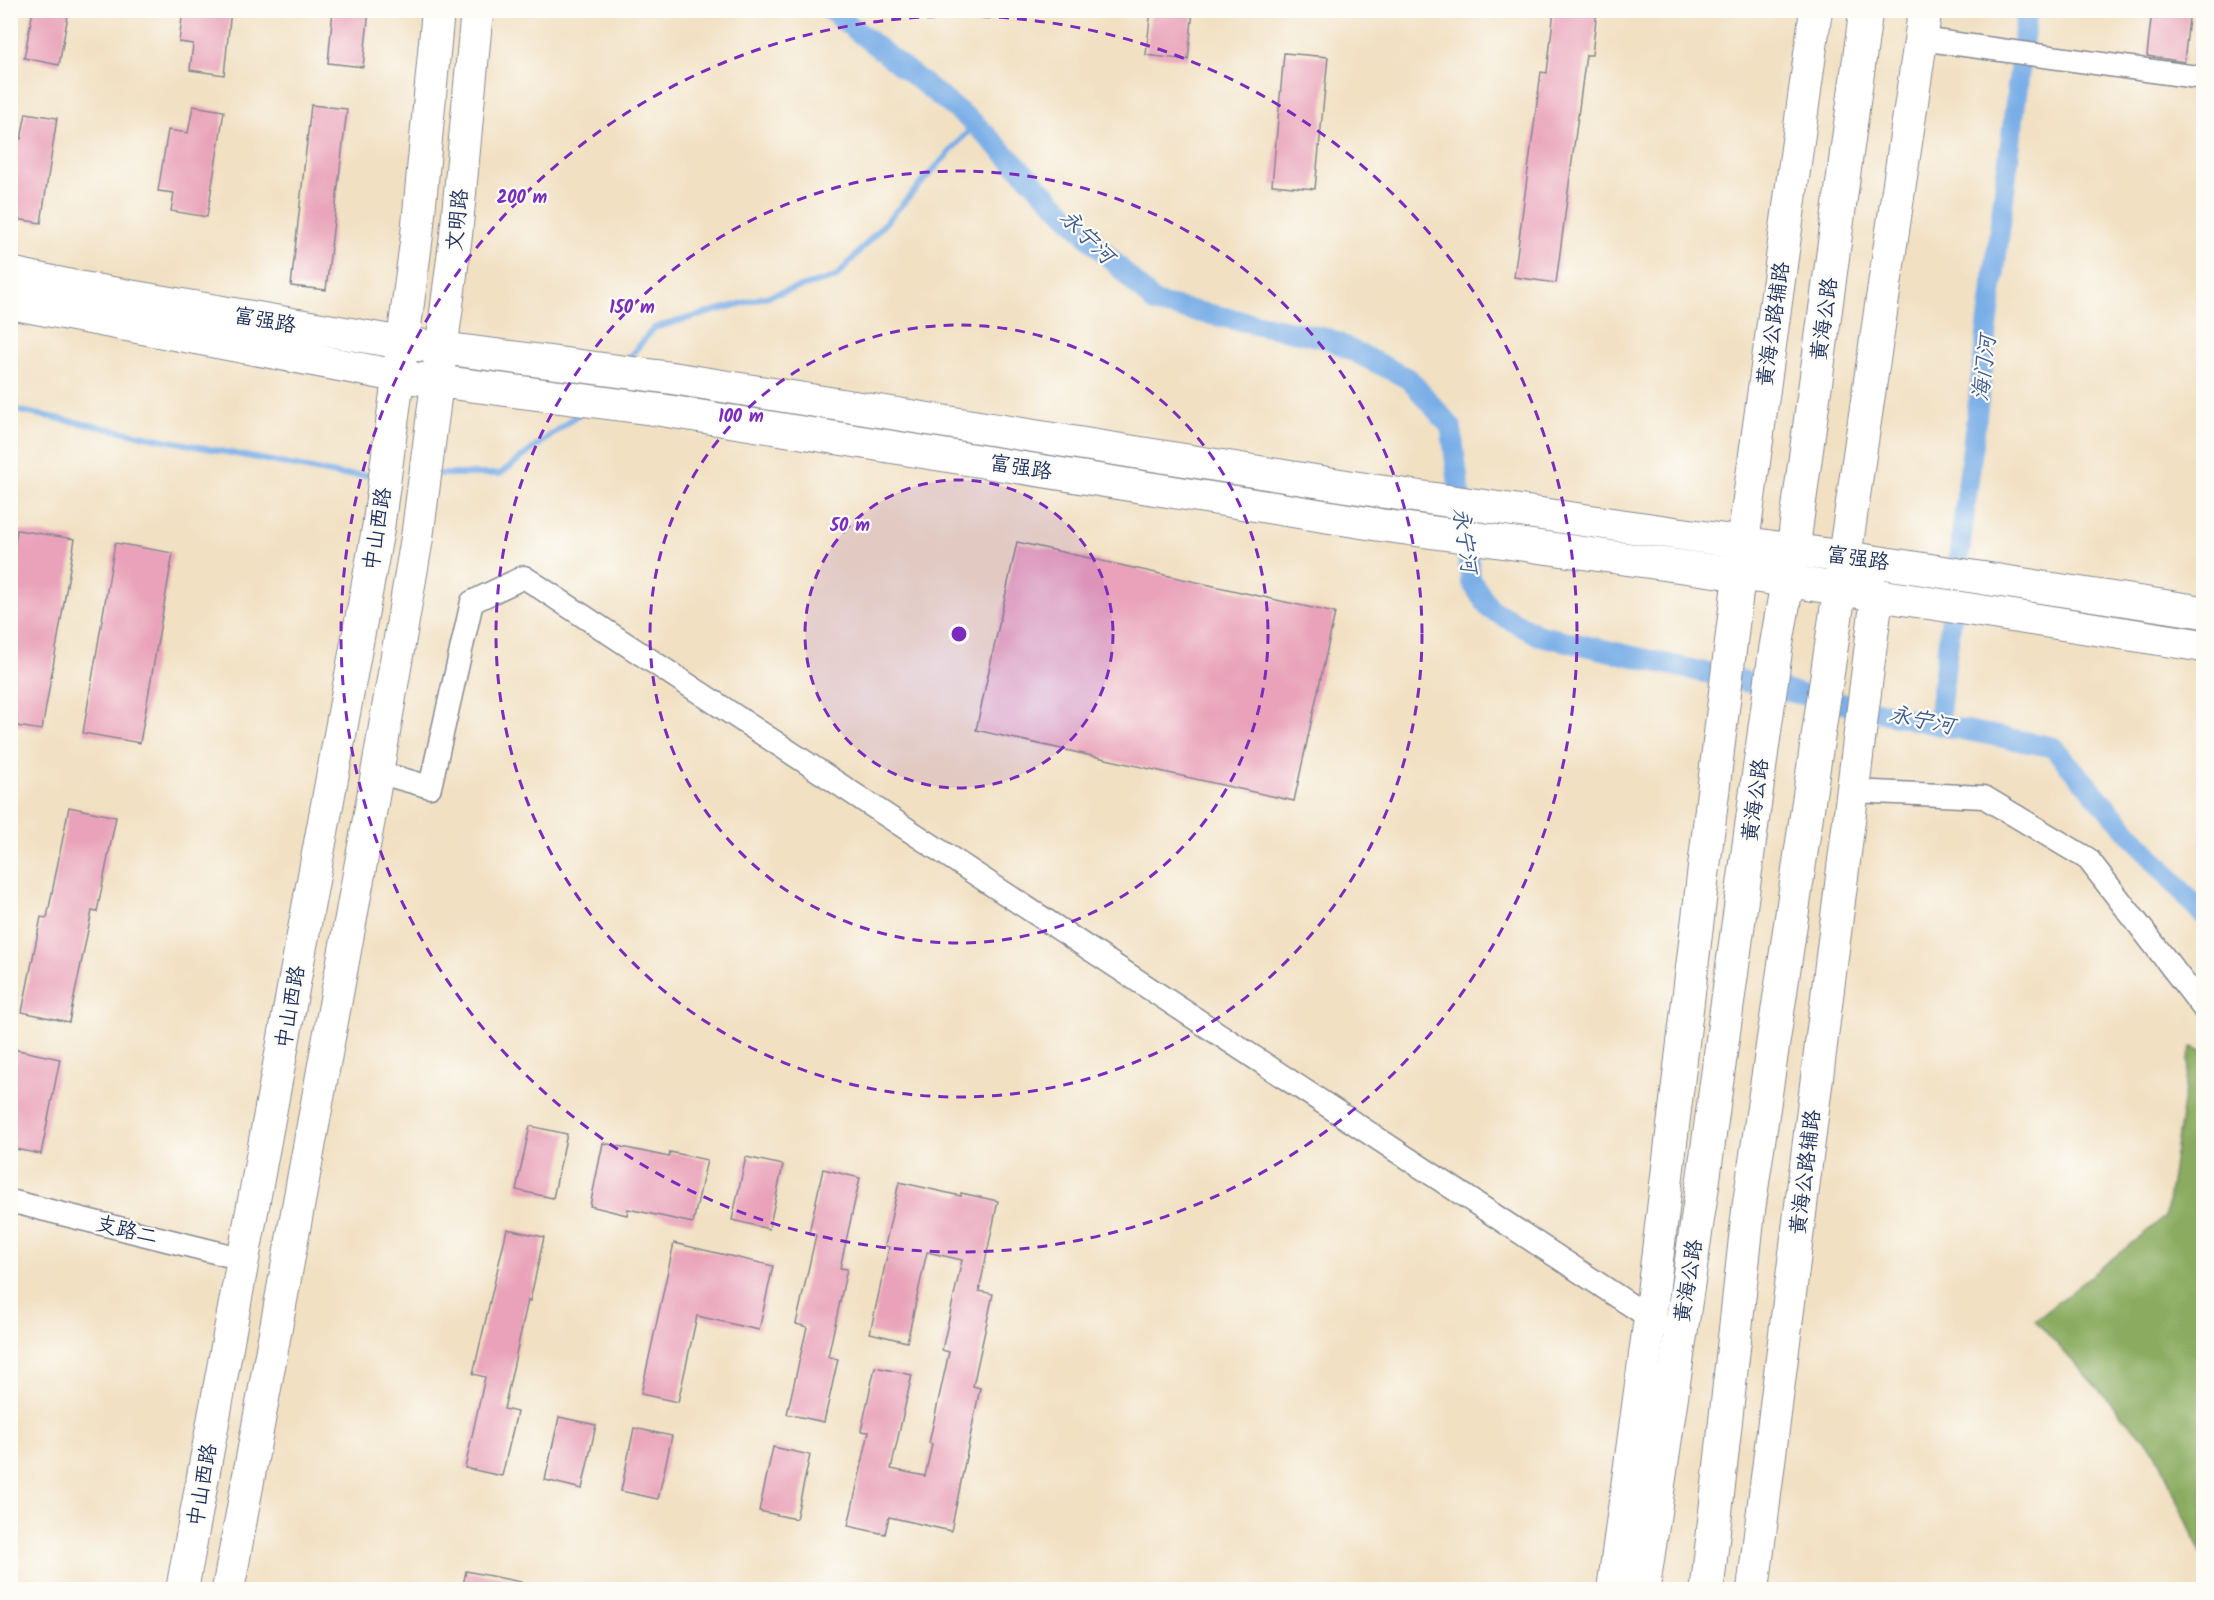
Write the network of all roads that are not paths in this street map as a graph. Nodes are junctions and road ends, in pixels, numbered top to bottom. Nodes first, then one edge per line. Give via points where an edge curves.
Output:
1 (438, 10) edge
2 (477, 10) edge
3 (1816, 10) edge
4 (1866, 10) edge
5 (1923, 25) edge
6 (2204, 78) edge
7 (10, 273) edge
8 (10, 303) edge
9 (403, 343) junction
10 (441, 348) junction
11 (398, 376) junction
12 (437, 381) junction
13 (392, 424) joint
14 (431, 429) joint
15 (1743, 542) junction
16 (1793, 549) junction
17 (1845, 556) junction
18 (1739, 574) junction
19 (1788, 581) junction
20 (1841, 590) junction
21 (1876, 596) junction
22 (2204, 612) edge
23 (2204, 646) edge
24 (377, 772) junction
25 (1852, 791) junction
26 (2204, 1009) edge
27 (10, 1202) edge
28 (243, 1259) junction
29 (1650, 1318) junction
30 (1680, 1338) junction
31 (183, 1590) edge
32 (228, 1590) edge
33 (1613, 1590) edge
34 (1643, 1590) edge
35 (1707, 1590) edge
36 (1753, 1590) edge

1 - 9 main road, 文明路
2 - 10 main road, 文明路
3 - 15 main road, 黄海公路辅路
4 - 16 main road, 黄海公路
5 - 6 street
5 - 17 main road
7 - 9 main road, 富强路
8 - 11 main road, 富强路
9 - 10 main road, 富强路
9 - 11 main road, 文明路
10 - 12 main road, 文明路
10 - 15 main road, 富强路 via 672,378 1378,491
11 - 12 main road, 富强路
11 - 13 main road, 文明路
12 - 14 main road, 文明路
12 - 18 main road, 富强路 via 661,410 1380,525
13 - 28 main road, 中山西路 via 378,529
14 - 24 main road, 中山西路 via 417,538
15 - 16 main road, 富强路
15 - 18 main road, 黄海公路辅路
16 - 17 main road, 富强路
16 - 19 main road, 黄海公路
17 - 20 main road
17 - 21 main road
17 - 22 main road, 富强路
18 - 19 main road, 富强路
18 - 29 main road, 黄海公路辅路
19 - 20 main road, 富强路
19 - 30 main road, 黄海公路
20 - 21 main road, 富强路
20 - 35 main road via 1749,1206
21 - 23 main road, 富强路
21 - 25 main road, 黄海公路辅路
24 - 29 street via 430,787 471,602 524,577
24 - 32 main road, 中山西路
25 - 26 street via 1984,797 2088,859
25 - 36 main road, 黄海公路辅路
27 - 28 street, 支路二
28 - 31 main road, 中山西路
29 - 30 street
29 - 33 main road
30 - 34 main road, 黄海公路

